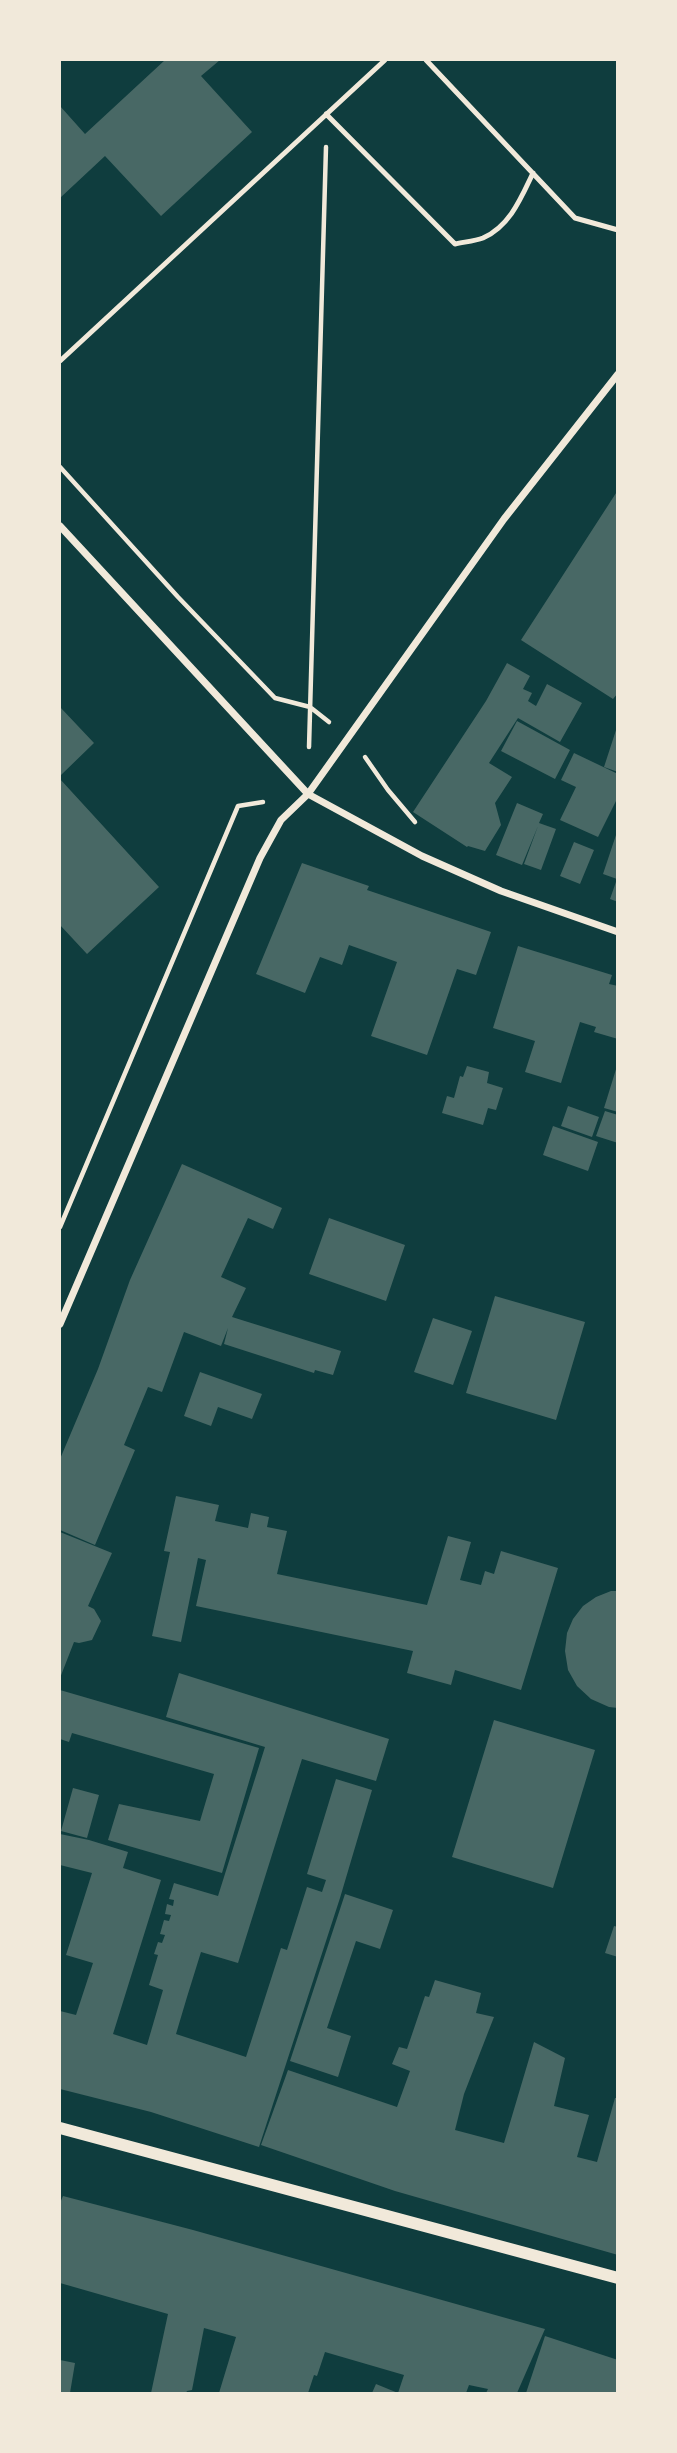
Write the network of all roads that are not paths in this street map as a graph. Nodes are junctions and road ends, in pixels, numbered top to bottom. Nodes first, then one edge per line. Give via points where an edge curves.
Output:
1 (385, 60) edge
2 (426, 60) edge
3 (326, 114) junction
4 (533, 173) junction
5 (618, 230) edge
6 (60, 361) edge
7 (618, 374) edge
8 (60, 526) edge
9 (308, 794) junction
10 (618, 932) edge
11 (60, 1324) edge
12 (60, 2128) edge
13 (618, 2278) edge

1 - 3 lane
2 - 4 lane
3 - 4 lane via 455,244 483,238 501,225 516,209
3 - 6 lane
4 - 5 lane via 575,218
7 - 9 street via 504,519
8 - 9 street
9 - 10 street via 422,856 501,891
9 - 11 street via 281,820 260,858
12 - 13 street

